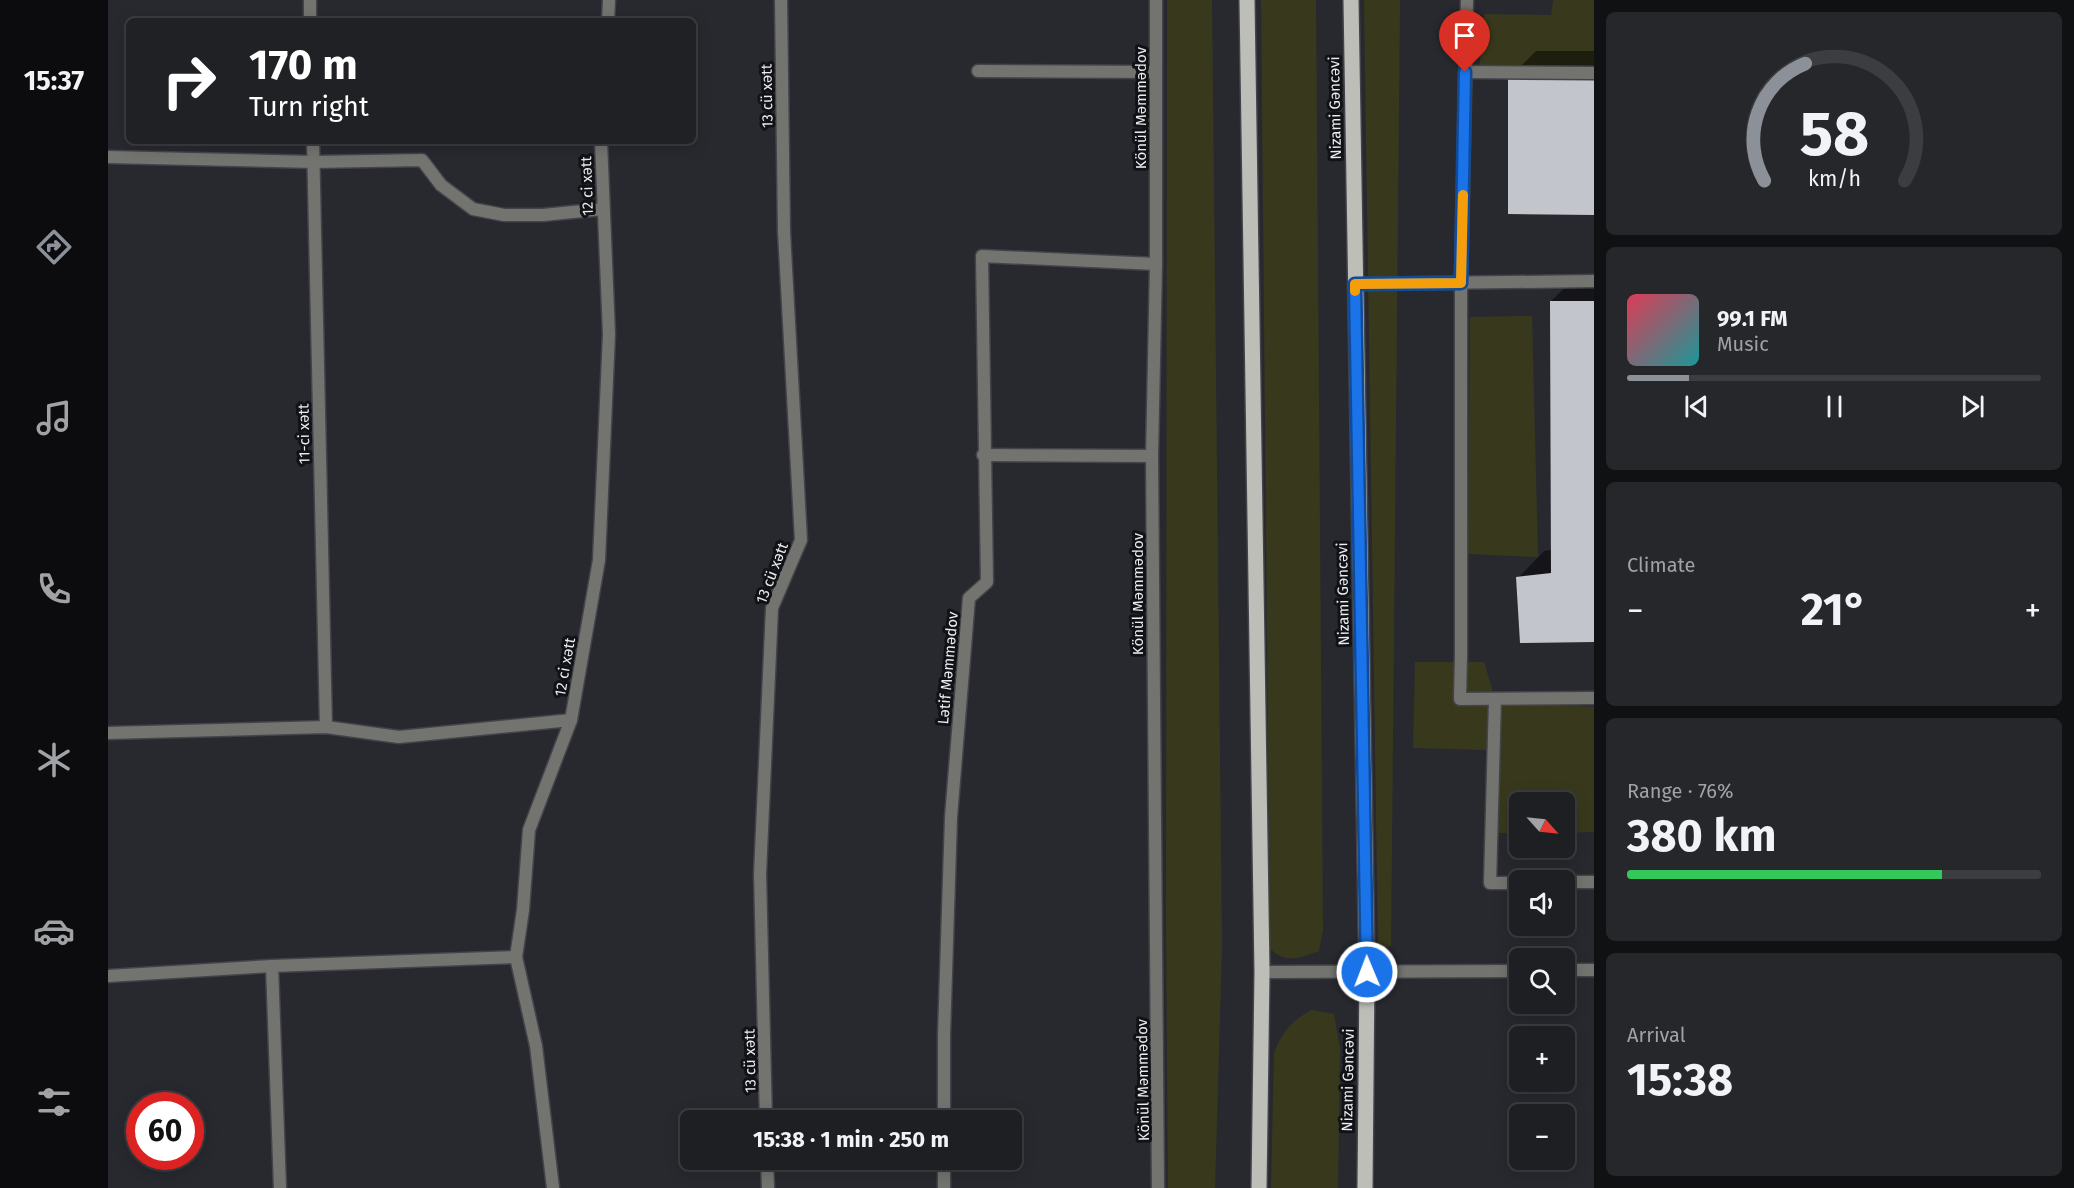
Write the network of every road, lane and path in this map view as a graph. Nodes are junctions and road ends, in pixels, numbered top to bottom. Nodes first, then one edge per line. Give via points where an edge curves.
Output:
1 (310, 0) edge
2 (609, 0) edge
3 (781, 0) edge
4 (1156, 0) edge
5 (1247, 0) edge
6 (1351, 0) edge
7 (1467, 0) edge
8 (310, 18) edge
9 (608, 18) edge
10 (978, 71) dead end
11 (1156, 72) junction
12 (1465, 72) junction
13 (1594, 73) edge
14 (313, 144) edge
15 (601, 144) edge
16 (108, 157) edge
17 (314, 162) junction
18 (603, 209) junction
19 (1156, 264) junction
20 (1594, 281) edge
21 (1461, 283) junction
22 (1355, 284) junction
23 (983, 455) junction
24 (1152, 456) junction
25 (1594, 698) edge
26 (1495, 699) junction
27 (571, 720) junction
28 (326, 727) junction
29 (108, 733) edge
30 (1509, 882) edge
31 (1575, 882) edge
32 (1594, 882) edge
33 (516, 957) junction
34 (272, 966) junction
35 (1575, 970) edge
36 (1594, 970) edge
37 (1509, 971) edge
38 (1262, 972) junction
39 (1367, 972) junction
40 (108, 976) edge
41 (766, 1110) edge
42 (944, 1110) edge
43 (767, 1170) edge
44 (944, 1170) edge
45 (280, 1188) edge
46 (553, 1188) edge
47 (768, 1188) edge
48 (944, 1188) edge
49 (1158, 1188) edge
50 (1259, 1188) edge
51 (1365, 1188) edge

1 - 8 street
2 - 9 street
3 - 41 street, 13 cü xətt via 784,232 801,540 772,608 760,874
4 - 11 street, Könül Məmmədov
5 - 38 main road
6 - 22 main road, Nizami Gəncəvi
7 - 12 street
10 - 11 street
11 - 19 street, Könül Məmmədov
12 - 13 street
12 - 21 street
14 - 17 street, 11-ci xətt
15 - 18 street, 12 ci xətt
16 - 17 street
17 - 18 street via 422,160 441,185 473,209 504,215
17 - 28 street, 11-ci xətt
18 - 27 street, 12 ci xətt via 609,334 599,560
19 - 23 street, Lətif Məmmədov via 982,256
19 - 24 street, Könül Məmmədov
20 - 21 street
21 - 22 street
21 - 26 street via 1460,699
22 - 39 main road, Nizami Gəncəvi
23 - 24 street
23 - 42 street, Lətif Məmmədov via 987,582 969,598 951,817
24 - 49 street, Könül Məmmədov
25 - 26 street
26 - 30 street via 1490,883
27 - 28 street via 399,737
27 - 33 street, 12 ci xətt via 529,830
28 - 29 street
31 - 32 street
33 - 34 street
33 - 46 street, 12 ci xətt via 536,1046
34 - 40 street
34 - 45 street
35 - 36 street
37 - 39 street
38 - 39 street
38 - 50 main road
39 - 51 main road, Nizami Gəncəvi
43 - 47 street
44 - 48 street

